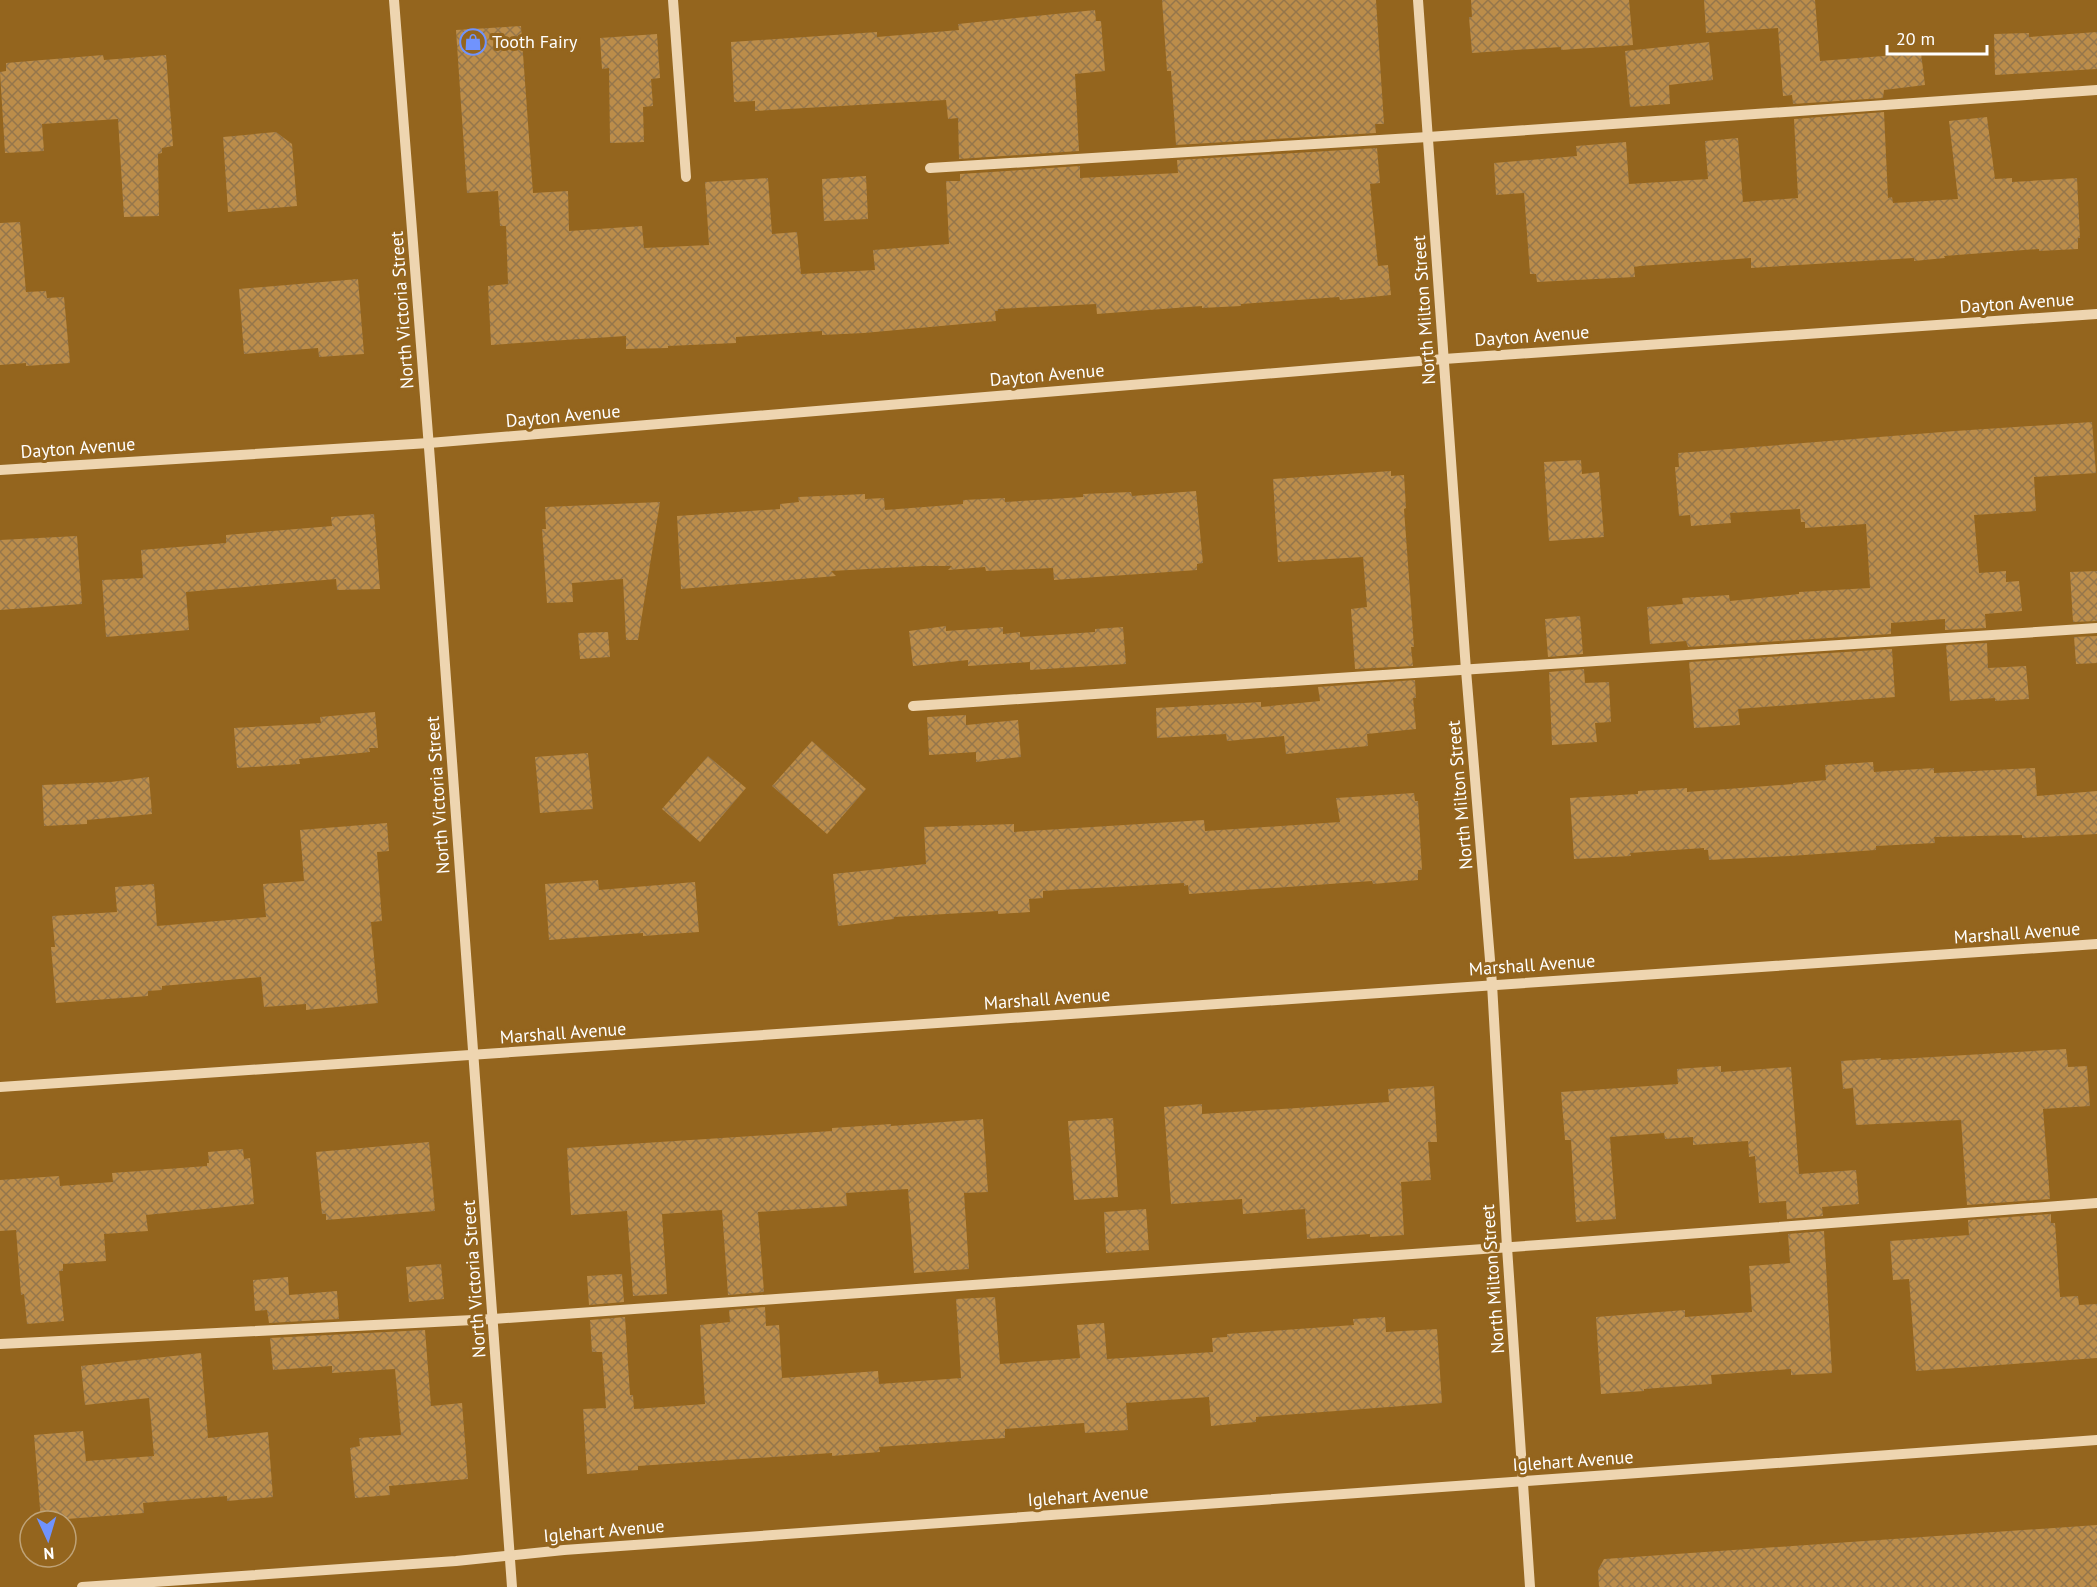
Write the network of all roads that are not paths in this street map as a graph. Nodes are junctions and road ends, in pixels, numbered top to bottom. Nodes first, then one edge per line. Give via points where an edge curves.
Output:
1 (394, 0) edge
2 (673, 0) edge
3 (1418, 0) edge
4 (2097, 90) edge
5 (1428, 137) junction
6 (930, 168) dead end
7 (686, 177) dead end
8 (2097, 314) edge
9 (1444, 359) junction
10 (429, 443) junction
11 (0, 470) edge
12 (2097, 628) edge
13 (1466, 670) junction
14 (913, 706) dead end
15 (2097, 944) edge
16 (1492, 984) junction
17 (474, 1055) junction
18 (0, 1087) edge
19 (2097, 1203) edge
20 (1507, 1247) junction
21 (493, 1319) junction
22 (0, 1344) edge
23 (2097, 1440) edge
24 (1523, 1481) junction
25 (510, 1556) junction
26 (82, 1587) edge
27 (512, 1587) edge
28 (1530, 1587) edge

1 - 10 street, North Victoria Street
2 - 7 street
3 - 5 street, North Milton Street
4 - 5 street
5 - 6 street
5 - 9 street, North Milton Street
8 - 9 street, Dayton Avenue
9 - 10 street, Dayton Avenue
9 - 13 street, North Milton Street
10 - 11 street, Dayton Avenue
10 - 17 street, North Victoria Street
12 - 13 street
13 - 14 street
13 - 16 street, North Milton Street
15 - 16 street, Marshall Avenue
16 - 17 street, Marshall Avenue
16 - 20 street, North Milton Street
17 - 18 street, Marshall Avenue
17 - 21 street, North Victoria Street
19 - 20 street
20 - 21 street
20 - 24 street, North Milton Street
21 - 22 street
21 - 25 street, North Victoria Street
23 - 24 street, Iglehart Avenue
24 - 25 street, Iglehart Avenue
24 - 28 street, North Milton Street
25 - 26 street, Iglehart Avenue
25 - 27 street, North Victoria Street

